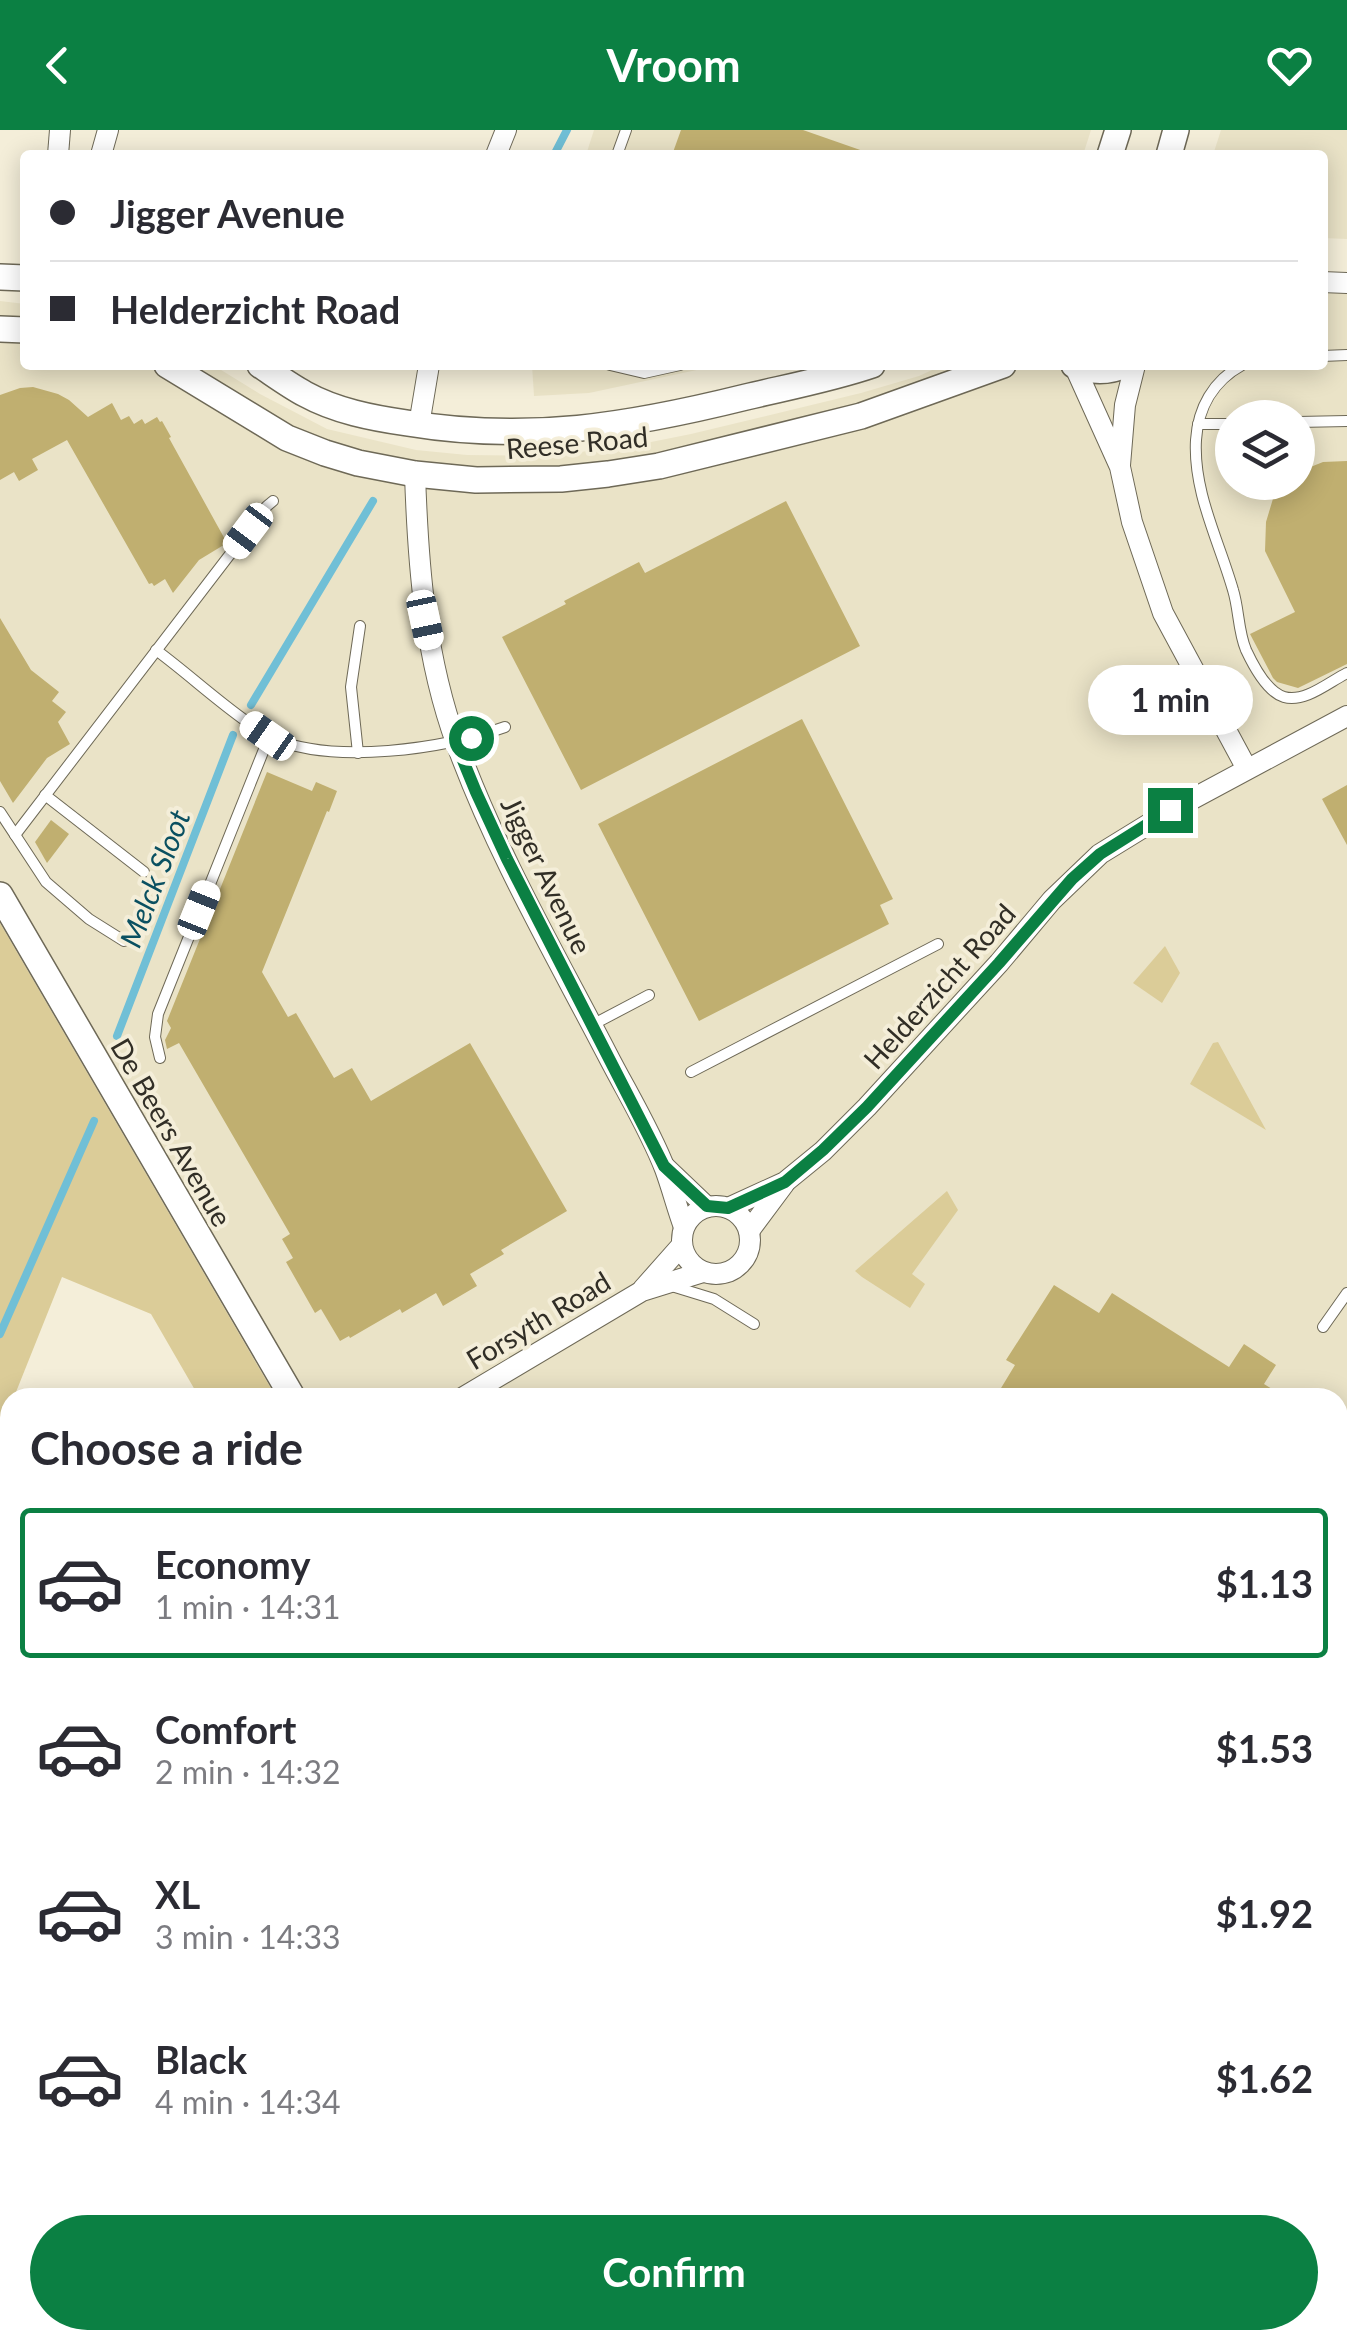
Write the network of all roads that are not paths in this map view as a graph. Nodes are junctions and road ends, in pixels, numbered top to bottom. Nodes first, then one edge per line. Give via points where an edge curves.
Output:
1 (175, 370) edge
2 (268, 370) edge
3 (428, 370) edge
4 (631, 370) edge
5 (658, 370) edge
6 (852, 370) edge
7 (989, 370) edge
8 (1076, 370) edge
9 (1135, 370) edge
10 (1234, 370) edge
11 (1315, 422) edge
12 (1347, 422) edge
13 (1198, 424) junction
14 (1215, 424) edge
15 (419, 426) junction
16 (1120, 467) junction
17 (415, 474) junction
18 (273, 501) dead end
19 (360, 626) dead end
20 (156, 650) junction
21 (1347, 673) edge
22 (1347, 716) edge
23 (505, 726) dead end
24 (268, 736) junction
25 (455, 741) junction
26 (358, 753) junction
27 (1247, 769) junction
28 (45, 795) junction
29 (0, 812) edge
30 (14, 835) junction
31 (144, 872) dead end
32 (0, 895) edge
33 (124, 941) dead end
34 (938, 944) dead end
35 (649, 996) dead end
36 (592, 1025) junction
37 (160, 1058) dead end
38 (691, 1072) dead end
39 (664, 1166) junction
40 (785, 1182) junction
41 (718, 1207) junction
42 (749, 1231) junction
43 (683, 1236) junction
44 (703, 1272) junction
45 (652, 1288) junction
46 (1347, 1293) edge
47 (754, 1324) dead end
48 (1323, 1326) dead end
49 (287, 1388) edge
50 (479, 1388) edge

1 - 17 street, Reese Road via 287,438
2 - 15 street, Reese Road via 335,407
3 - 15 street
4 - 5 lane
6 - 15 street, Reese Road via 588,429 515,433
7 - 17 street, Reese Road via 861,416 658,466 561,479
8 - 16 street
9 - 16 street
10 - 13 lane via 1210,392
11 - 12 lane
13 - 14 lane
13 - 21 lane via 1206,510 1247,650 1281,696 1303,696
16 - 27 street via 1164,613
17 - 25 street, Jigger Avenue via 425,620
18 - 20 lane
19 - 26 lane via 351,687
20 - 24 lane
20 - 28 lane
22 - 27 street, Helderzicht Road
23 - 25 lane
24 - 26 lane
24 - 37 lane via 158,1014
25 - 26 lane
25 - 36 street, Jigger Avenue
27 - 40 street, Helderzicht Road via 1135,830 1072,879 867,1107
28 - 30 lane
28 - 31 lane
29 - 30 lane
30 - 33 lane via 46,882
32 - 49 street, De Beers Avenue
34 - 38 lane
35 - 36 lane
36 - 39 street, Jigger Avenue
39 - 41 street, Jigger Avenue
39 - 43 street, Jigger Avenue
40 - 41 street, Helderzicht Road
40 - 42 street, Helderzicht Road
41 - 42 street via 742,1217
41 - 43 street via 690,1216
42 - 44 street via 750,1248 738,1266 724,1274
43 - 44 street via 689,1261
43 - 45 street, Forsyth Road
44 - 45 street, Forsyth Road
45 - 47 lane via 695,1292
45 - 50 street, Forsyth Road
46 - 48 lane

